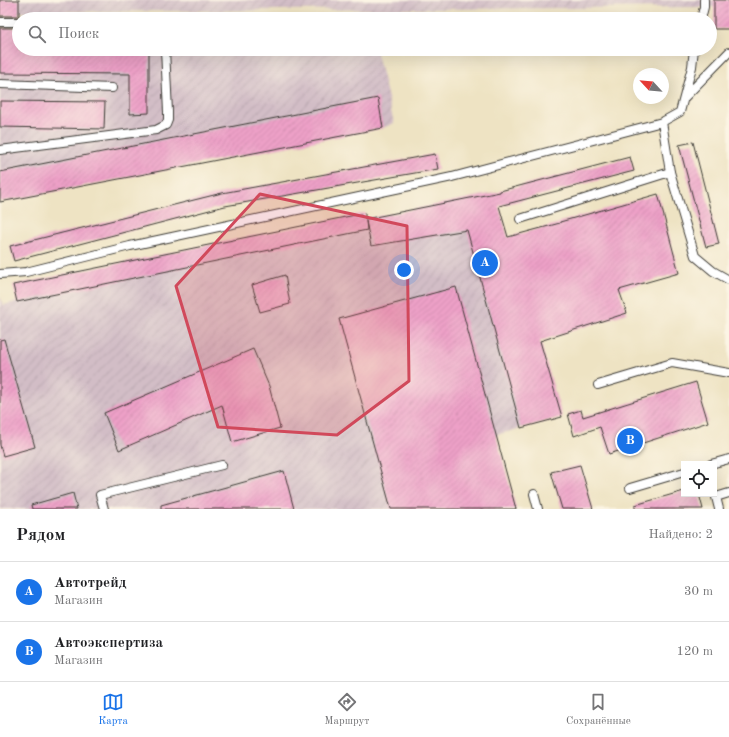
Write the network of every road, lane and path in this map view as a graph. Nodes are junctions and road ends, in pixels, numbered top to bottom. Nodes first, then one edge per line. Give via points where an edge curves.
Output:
1 (704, 0) edge
2 (703, 12) edge
3 (0, 22) edge
4 (12, 22) edge
5 (729, 52) edge
6 (165, 56) edge
7 (693, 56) edge
8 (0, 84) edge
9 (112, 88) dead end
10 (684, 99) junction
11 (662, 122) junction
12 (0, 150) edge
13 (670, 172) junction
14 (520, 219) dead end
15 (0, 274) edge
16 (729, 280) edge
17 (729, 373) edge
18 (598, 385) dead end
19 (729, 459) edge
20 (717, 462) edge
21 (222, 465) dead end
22 (681, 473) edge
23 (630, 488) dead end
24 (729, 493) edge
25 (534, 494) dead end
26 (104, 509) edge
27 (538, 509) edge
28 (719, 509) edge

1 - 2 lane
3 - 4 lane
5 - 10 lane
6 - 12 lane via 168,112 166,125 156,130
7 - 10 lane
8 - 9 lane
10 - 11 lane via 680,112
11 - 13 lane
11 - 15 lane via 452,177 130,246 26,272
13 - 14 lane
13 - 16 lane via 695,256
17 - 18 lane via 672,363
19 - 20 lane
21 - 26 lane via 100,496
22 - 23 lane
24 - 28 lane via 716,497
25 - 27 lane

